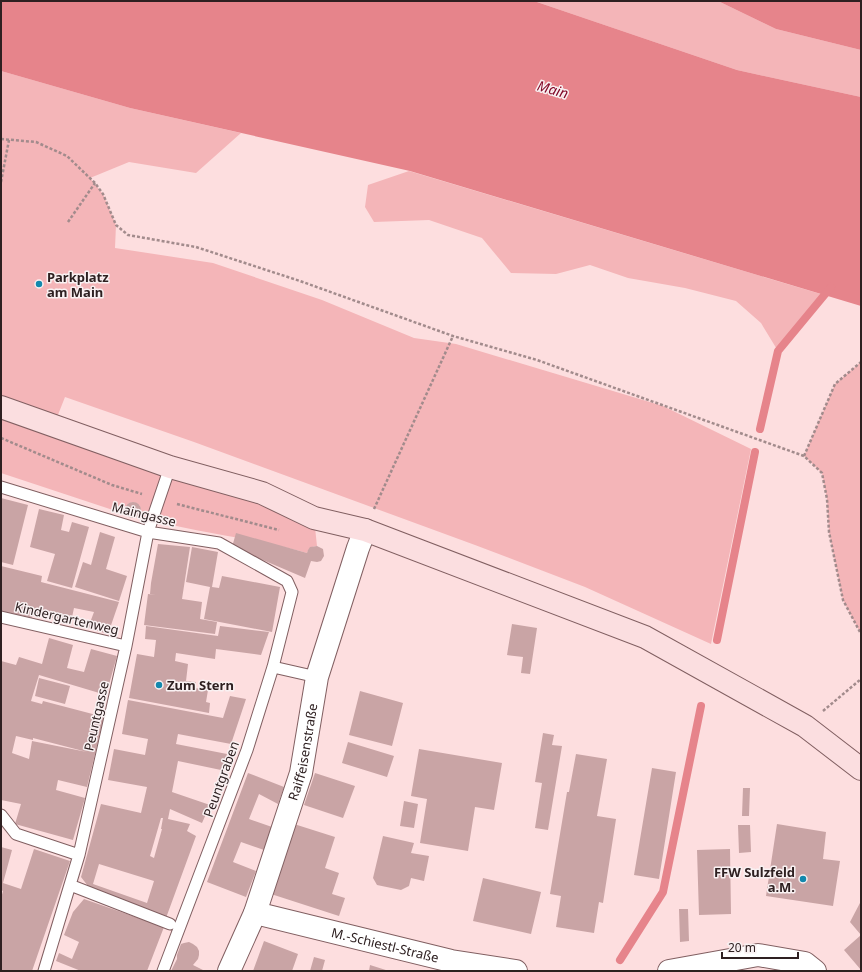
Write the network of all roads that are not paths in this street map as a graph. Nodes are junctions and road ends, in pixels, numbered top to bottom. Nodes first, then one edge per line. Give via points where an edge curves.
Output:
1 (1, 407) edge
2 (170, 467) junction
3 (1, 487) edge
4 (365, 530) junction
5 (148, 532) junction
6 (292, 592) joint
7 (1, 617) edge
8 (126, 646) junction
9 (273, 667) junction
10 (317, 677) junction
11 (861, 769) edge
12 (1, 815) edge
13 (80, 855) junction
14 (70, 885) junction
15 (255, 913) junction
16 (170, 924) dead end
17 (44, 971) edge
18 (163, 971) edge
19 (229, 971) edge
20 (516, 971) edge
21 (669, 971) edge
22 (814, 971) edge

1 - 2 main road
2 - 4 main road via 262,493 314,518
2 - 5 lane, Peuntgasse
3 - 5 lane, Maingasse
4 - 10 street, Raiffeisenstraße
4 - 11 main road via 645,637 805,726
5 - 6 lane, Maingasse via 219,543 287,581
5 - 8 lane, Peuntgasse
6 - 9 lane, Peuntgraben
7 - 8 lane, Kindergartenweg
8 - 13 lane, Peuntgasse
9 - 10 lane
9 - 18 lane, Peuntgraben via 247,750
10 - 15 street, Raiffeisenstraße via 301,773
12 - 13 lane via 16,834
13 - 14 lane, Peuntgasse
14 - 16 lane
14 - 17 lane, Peuntgasse
15 - 19 street, Raiffeisenstraße
15 - 20 street, M.-Schiestl-Straße via 451,961
21 - 22 street via 758,955 805,964

